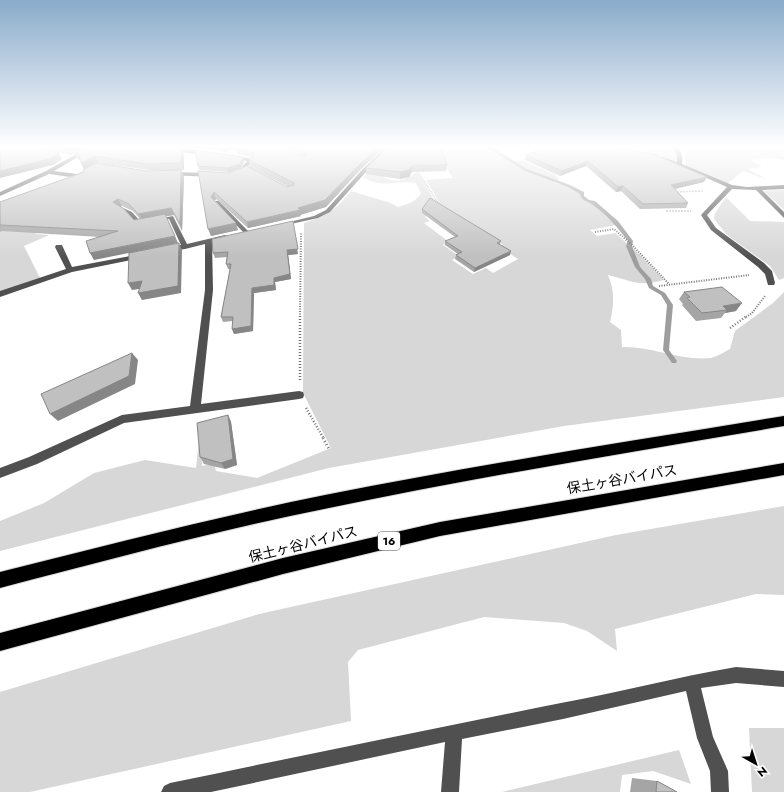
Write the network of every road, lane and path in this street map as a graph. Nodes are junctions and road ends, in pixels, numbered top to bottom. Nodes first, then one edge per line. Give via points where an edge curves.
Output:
1 (24, 183) edge
2 (355, 183) edge
3 (426, 183) edge
4 (719, 183) edge
5 (724, 185) junction
6 (731, 187) junction
7 (757, 188) junction
8 (784, 188) edge
9 (671, 190) edge
10 (677, 192) junction
11 (0, 194) edge
12 (682, 197) edge
13 (217, 202) edge
14 (691, 206) dead end
15 (120, 209) edge
16 (443, 210) edge
17 (666, 211) edge
18 (784, 216) edge
19 (301, 221) junction
20 (270, 228) edge
21 (595, 232) dead end
22 (208, 241) junction
23 (185, 246) junction
24 (59, 247) dead end
25 (163, 251) edge
26 (148, 254) edge
27 (70, 270) junction
28 (769, 273) junction
29 (771, 283) joint
30 (670, 284) junction
31 (659, 286) dead end
32 (0, 294) edge
33 (730, 328) dead end
34 (299, 395) junction
35 (196, 410) junction
36 (784, 421) edge
37 (329, 449) dead end
38 (784, 469) edge
39 (0, 473) edge
40 (0, 580) edge
41 (0, 642) edge
42 (784, 678) edge
43 (692, 682) junction
44 (454, 732) junction
45 (194, 789) edge
46 (170, 792) edge
47 (450, 792) edge
48 (720, 792) edge

1 - 11 street
2 - 19 street via 328,211
3 - 16 path
4 - 5 street
5 - 6 street
5 - 10 path via 703,191
6 - 7 street
6 - 28 street via 704,215 713,229
7 - 8 street
7 - 18 street
9 - 10 path
10 - 12 path
13 - 22 street via 251,232
14 - 17 path via 695,211
15 - 23 street via 130,213 139,224 171,217
19 - 20 street
19 - 34 path
21 - 30 path via 614,229
22 - 23 street
22 - 35 street via 209,290
23 - 25 street
24 - 27 street
26 - 27 street
27 - 32 street
28 - 29 street
28 - 30 path
29 - 33 path via 764,298 752,313
30 - 31 path
34 - 35 street
34 - 37 path
35 - 39 street via 122,419 34,461
36 - 40 highway via 537,462 324,502 168,537
38 - 41 highway, 保土ヶ谷バイパス / 16 via 440,529 283,566
42 - 43 street via 736,675
43 - 44 street
43 - 48 street via 705,738 719,771
44 - 45 street
44 - 47 street
45 - 46 street

